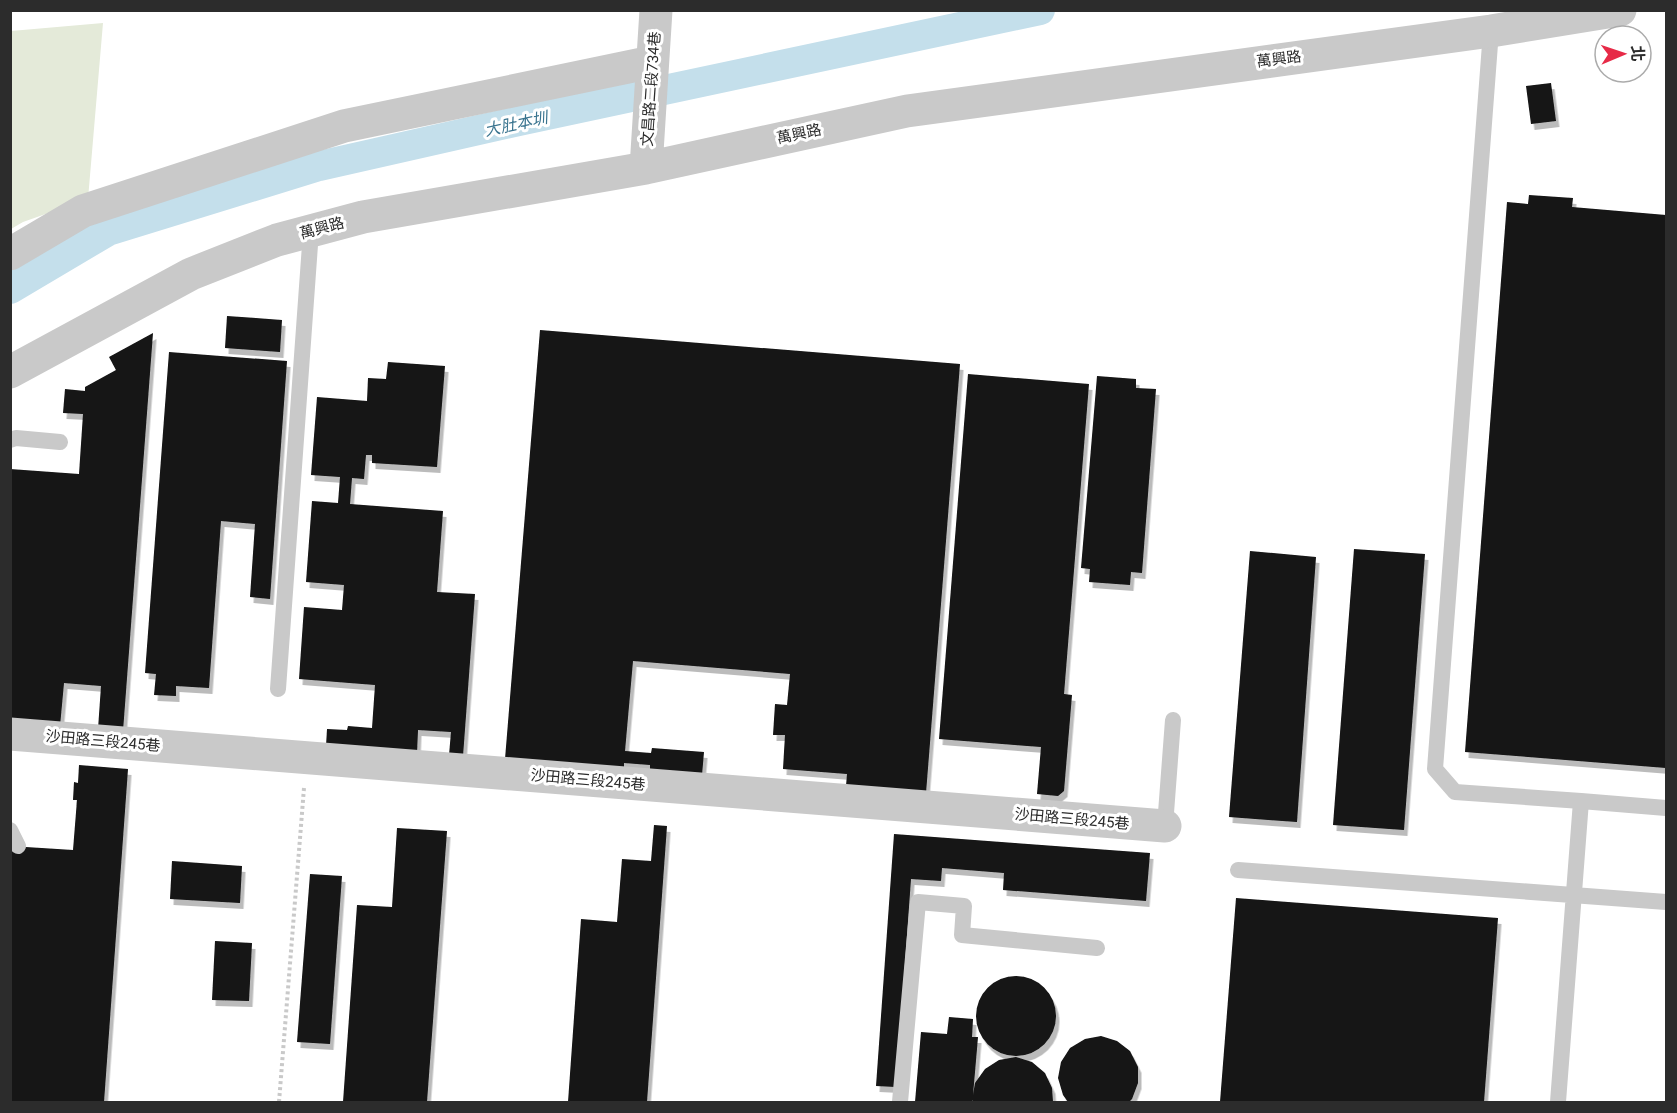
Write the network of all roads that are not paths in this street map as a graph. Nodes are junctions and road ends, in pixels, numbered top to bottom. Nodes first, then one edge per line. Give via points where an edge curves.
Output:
1 (656, 10) edge
2 (1620, 10) edge
3 (1491, 31) junction
4 (652, 62) junction
5 (645, 168) junction
6 (311, 231) junction
7 (10, 254) edge
8 (10, 372) edge
9 (10, 440) edge
10 (60, 442) dead end
11 (278, 689) dead end
12 (1173, 720) dead end
13 (10, 734) edge
14 (1581, 801) junction
15 (1666, 808) edge
16 (1165, 826) joint
17 (10, 830) edge
18 (18, 846) dead end
19 (1238, 870) dead end
20 (1574, 895) junction
21 (1666, 902) edge
22 (1097, 948) dead end
23 (900, 1102) edge
24 (1558, 1102) edge

1 - 4 street, 文昌路二段734巷
2 - 3 street, 萬興路
3 - 5 street, 萬興路 via 907,111
3 - 14 lane via 1435,769 1455,792
4 - 5 street, 文昌路二段734巷
4 - 7 street via 344,126 83,211
5 - 6 street, 萬興路 via 363,217
6 - 8 street, 萬興路 via 191,274
6 - 11 lane
9 - 10 lane
12 - 16 lane
13 - 16 street, 沙田路三段245巷
14 - 15 lane
14 - 20 lane
17 - 18 lane
19 - 20 lane
20 - 21 lane
20 - 24 lane
22 - 23 lane via 962,936 964,906 918,902

